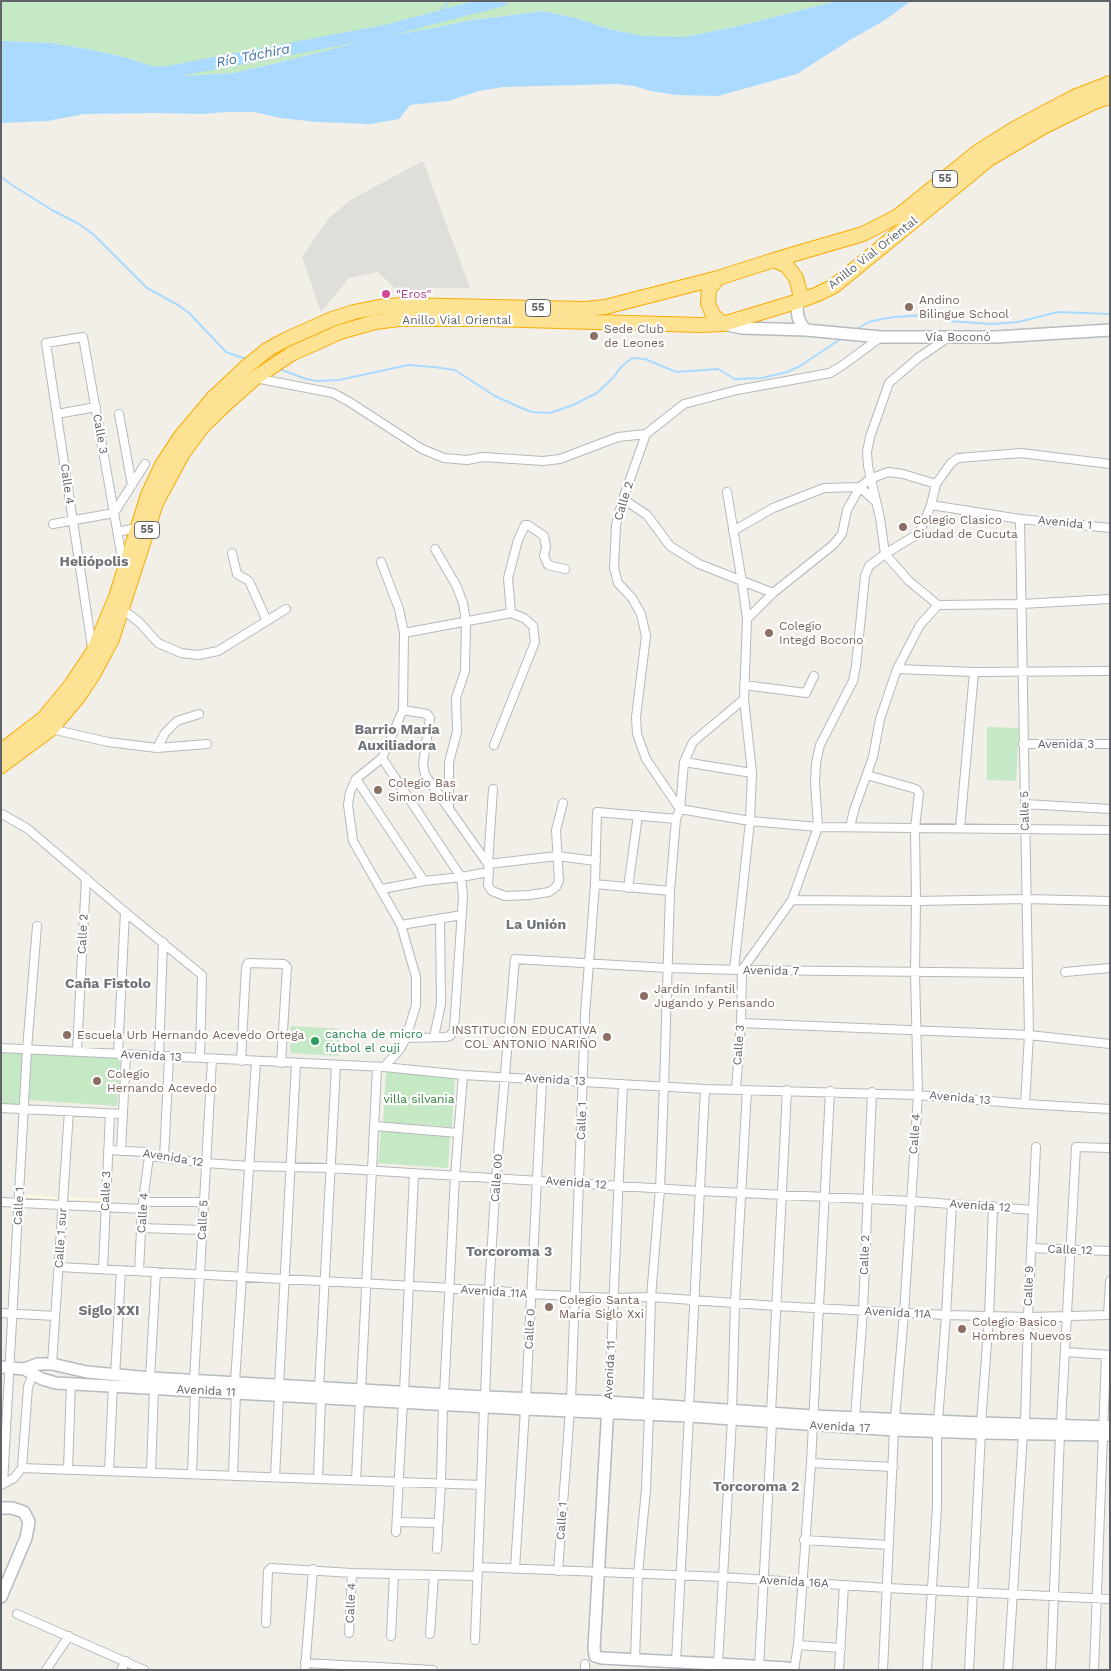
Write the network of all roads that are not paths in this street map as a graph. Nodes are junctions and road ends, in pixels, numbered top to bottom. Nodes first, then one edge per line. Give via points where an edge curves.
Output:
1 (1110, 83) edge
2 (1110, 97) edge
3 (774, 260) junction
4 (718, 278) junction
5 (799, 301) junction
6 (723, 324) junction
7 (806, 330) junction
8 (1110, 330) edge
9 (83, 337) joint
10 (881, 337) junction
11 (949, 337) junction
12 (255, 378) junction
13 (96, 407) junction
14 (57, 414) junction
15 (119, 414) dead end
16 (646, 434) junction
17 (145, 464) dead end
18 (1110, 464) edge
19 (868, 466) junction
20 (888, 472) junction
21 (870, 479) junction
22 (936, 484) junction
23 (132, 485) junction
24 (860, 488) junction
25 (727, 492) dead end
26 (623, 499) junction
27 (876, 502) junction
28 (931, 505) junction
29 (114, 513) junction
30 (1020, 518) junction
31 (72, 521) junction
32 (53, 524) dead end
33 (136, 528) junction
34 (1110, 528) edge
35 (117, 530) junction
36 (733, 531) junction
37 (435, 550) dead end
38 (232, 553) dead end
39 (885, 554) junction
40 (381, 562) dead end
41 (124, 568) junction
42 (565, 570) dead end
43 (742, 582) junction
44 (773, 593) junction
45 (1110, 599) edge
46 (1022, 604) junction
47 (938, 605) junction
48 (122, 608) junction
49 (286, 609) dead end
50 (511, 613) junction
51 (747, 619) junction
52 (267, 621) junction
53 (466, 622) junction
54 (89, 625) junction
55 (104, 625) junction
56 (404, 633) junction
57 (93, 652) junction
58 (897, 669) junction
59 (1022, 671) junction
60 (1110, 671) edge
61 (974, 672) junction
62 (814, 676) dead end
63 (744, 685) junction
64 (744, 699) junction
65 (403, 710) junction
66 (199, 714) dead end
67 (51, 729) junction
68 (207, 744) dead end
69 (1023, 744) junction
70 (1110, 744) edge
71 (494, 745) dead end
72 (157, 748) junction
73 (1, 750) edge
74 (382, 758) junction
75 (684, 762) junction
76 (1, 766) edge
77 (752, 773) junction
78 (867, 775) junction
79 (356, 779) junction
80 (493, 788) dead end
81 (563, 803) dead end
82 (1025, 804) junction
83 (449, 809) junction
84 (680, 809) junction
85 (1110, 809) edge
86 (2, 814) dead end
87 (638, 815) junction
88 (676, 819) junction
89 (750, 821) junction
90 (818, 826) junction
91 (850, 827) junction
92 (915, 828) junction
93 (960, 828) junction
94 (1026, 829) junction
95 (1110, 830) edge
96 (556, 856) junction
97 (596, 861) junction
98 (489, 868) junction
99 (461, 877) junction
100 (86, 878) junction
101 (424, 880) junction
102 (595, 884) junction
103 (628, 888) junction
104 (382, 890) junction
105 (670, 891) junction
106 (1025, 899) junction
107 (792, 900) junction
108 (1110, 901) edge
109 (916, 902) junction
110 (125, 912) junction
111 (462, 915) junction
112 (440, 918) junction
113 (401, 925) junction
114 (37, 926) dead end
115 (163, 942) junction
116 (514, 959) joint
117 (590, 964) junction
118 (668, 968) junction
119 (1110, 968) edge
120 (738, 970) junction
121 (1065, 972) dead end
122 (914, 973) junction
123 (1027, 973) junction
124 (741, 1023) junction
125 (917, 1030) junction
126 (1029, 1035) junction
127 (434, 1037) junction
128 (406, 1038) junction
129 (1110, 1044) edge
130 (1, 1048) edge
131 (27, 1049) junction
132 (400, 1049) junction
133 (76, 1051) junction
134 (122, 1054) junction
135 (159, 1056) junction
136 (169, 1057) junction
137 (200, 1058) junction
138 (212, 1059) junction
139 (241, 1061) junction
140 (256, 1062) junction
141 (281, 1063) junction
142 (296, 1064) junction
143 (336, 1066) junction
144 (381, 1068) junction
145 (401, 1069) junction
146 (463, 1075) junction
147 (505, 1076) junction
148 (542, 1080) junction
149 (583, 1082) junction
150 (623, 1084) junction
151 (664, 1086) junction
152 (705, 1089) junction
153 (736, 1090) junction
154 (747, 1090) junction
155 (787, 1090) junction
156 (830, 1091) junction
157 (872, 1092) junction
158 (918, 1095) junction
159 (1025, 1104) junction
160 (1, 1108) edge
161 (24, 1109) junction
162 (1110, 1109) edge
163 (69, 1111) junction
164 (110, 1114) junction
165 (123, 1114) junction
166 (375, 1126) junction
167 (458, 1133) junction
168 (1036, 1147) dead end
169 (1110, 1148) edge
170 (108, 1150) junction
171 (121, 1151) junction
172 (148, 1156) junction
173 (164, 1158) junction
174 (206, 1163) junction
175 (249, 1166) junction
176 (290, 1168) junction
177 (330, 1168) junction
178 (373, 1170) junction
179 (414, 1173) junction
180 (455, 1176) junction
181 (496, 1178) junction
182 (537, 1180) junction
183 (580, 1183) junction
184 (618, 1186) junction
185 (660, 1189) junction
186 (700, 1191) junction
187 (742, 1193) junction
188 (783, 1196) junction
189 (824, 1198) junction
190 (867, 1199) junction
191 (910, 1201) junction
192 (1, 1202) edge
193 (204, 1202) junction
194 (19, 1203) junction
195 (952, 1204) junction
196 (63, 1205) junction
197 (143, 1206) junction
198 (993, 1206) junction
199 (106, 1207) junction
200 (1033, 1210) junction
201 (141, 1228) junction
202 (202, 1230) junction
203 (1031, 1248) junction
204 (1071, 1250) junction
205 (1110, 1251) edge
206 (58, 1267) junction
207 (103, 1269) junction
208 (121, 1270) junction
209 (139, 1271) junction
210 (156, 1272) junction
211 (200, 1275) junction
212 (242, 1277) junction
213 (285, 1280) junction
214 (1110, 1281) edge
215 (324, 1282) junction
216 (368, 1284) junction
217 (408, 1287) junction
218 (450, 1288) junction
219 (489, 1290) junction
220 (532, 1294) junction
221 (575, 1296) junction
222 (652, 1297) junction
223 (614, 1298) junction
224 (694, 1300) junction
225 (735, 1303) junction
226 (776, 1306) junction
227 (820, 1309) junction
228 (863, 1311) junction
229 (1, 1313) edge
230 (904, 1313) junction
231 (13, 1314) junction
232 (1066, 1315) junction
233 (1109, 1315) edge
234 (55, 1316) junction
235 (946, 1316) junction
236 (989, 1317) junction
237 (1028, 1317) junction
238 (1065, 1352) junction
239 (1108, 1355) edge
240 (52, 1364) junction
241 (5, 1367) edge
242 (29, 1371) junction
243 (114, 1380) junction
244 (71, 1383) junction
245 (152, 1383) junction
246 (194, 1385) junction
247 (236, 1387) junction
248 (279, 1390) junction
249 (320, 1393) junction
250 (361, 1395) junction
251 (403, 1397) junction
252 (444, 1400) junction
253 (485, 1402) junction
254 (525, 1404) junction
255 (570, 1405) junction
256 (608, 1407) junction
257 (649, 1410) junction
258 (689, 1412) junction
259 (732, 1414) junction
260 (772, 1417) junction
261 (856, 1418) junction
262 (813, 1420) junction
263 (894, 1425) junction
264 (937, 1426) junction
265 (981, 1428) junction
266 (1024, 1429) junction
267 (1060, 1429) junction
268 (1107, 1431) edge
269 (811, 1462) junction
270 (893, 1467) junction
271 (22, 1468) junction
272 (68, 1469) junction
273 (109, 1471) junction
274 (151, 1472) junction
275 (192, 1474) junction
276 (233, 1476) junction
277 (275, 1477) junction
278 (318, 1479) junction
279 (356, 1480) junction
280 (400, 1482) junction
281 (441, 1483) junction
282 (2, 1484) edge
283 (481, 1485) junction
284 (1, 1508) edge
285 (397, 1522) junction
286 (438, 1523) junction
287 (396, 1532) dead end
288 (804, 1540) junction
289 (889, 1545) junction
290 (437, 1549) dead end
291 (478, 1567) junction
292 (312, 1569) junction
293 (515, 1569) junction
294 (558, 1571) junction
295 (598, 1571) junction
296 (352, 1573) junction
297 (394, 1574) junction
298 (638, 1574) junction
299 (434, 1575) junction
300 (478, 1576) junction
301 (680, 1576) junction
302 (722, 1578) junction
303 (763, 1580) junction
304 (802, 1582) junction
305 (844, 1584) junction
306 (887, 1588) junction
307 (932, 1590) junction
308 (974, 1592) junction
309 (1012, 1594) junction
310 (1054, 1596) junction
311 (1, 1597) edge
312 (1097, 1598) junction
313 (1110, 1599) edge
314 (17, 1614) dead end
315 (266, 1622) dead end
316 (349, 1633) dead end
317 (430, 1634) dead end
318 (69, 1636) junction
319 (391, 1636) dead end
320 (475, 1640) dead end
321 (798, 1645) junction
322 (841, 1648) junction
323 (635, 1660) junction
324 (126, 1661) junction
325 (676, 1662) junction
326 (718, 1664) junction
327 (305, 1666) edge
328 (759, 1667) junction
329 (347, 1668) edge
330 (391, 1669) edge
331 (46, 1670) edge
332 (121, 1670) edge
333 (144, 1670) edge
334 (431, 1670) edge
335 (794, 1670) edge
336 (839, 1670) edge
337 (882, 1670) edge
338 (927, 1670) edge
339 (969, 1670) edge
340 (1008, 1670) edge
341 (1051, 1670) edge
342 (1094, 1670) edge

1 - 3 highway, Anillo Vial Oriental / 55 via 1014,128 979,151 898,216 870,232
2 - 5 highway, Anillo Vial Oriental / 55 via 1043,127 989,159 834,286
3 - 4 highway, Anillo Vial Oriental / 55
3 - 5 highway via 787,266 796,278
4 - 6 highway via 709,289 708,302 713,315
4 - 33 highway, Anillo Vial Oriental / 55 via 584,310 401,305 354,312 305,330 267,350 214,397 181,436 162,465
5 - 6 highway, Anillo Vial Oriental / 55
5 - 7 street via 798,317
6 - 7 street, Vía Boconó via 742,328
6 - 12 highway, Anillo Vial Oriental / 55 via 399,319 340,332 291,354
7 - 10 street, Vía Boconó
8 - 11 street, Vía Boconó
9 - 13 street, Calle 3
9 - 14 street, Calle 4 via 46,343
10 - 11 street, Vía Boconó
10 - 16 street via 830,373 737,390 684,404
11 - 19 street via 889,383 870,437
12 - 16 street via 348,400 422,450 444,458 560,459 618,437
12 - 48 highway, Anillo Vial Oriental / 55 via 202,427 171,474 156,502
13 - 14 street
13 - 29 street, Calle 3
14 - 31 street, Calle 4
15 - 23 street
16 - 26 street, Calle 2
17 - 23 street
18 - 22 street via 1021,453 964,457 952,463
19 - 20 street
19 - 21 street
20 - 21 street
20 - 22 street
21 - 24 street
21 - 27 street
22 - 28 street
23 - 29 street
24 - 27 street
24 - 36 street via 824,488 773,508
24 - 44 street via 847,510 842,534 833,545
25 - 36 street, Calle 3
26 - 43 street via 648,514 670,546 699,564
26 - 84 street, Calle 2 via 616,525 614,568 618,583 641,614 646,636 636,734 646,759
27 - 39 street
28 - 30 street, Avenida 1
28 - 39 street via 916,535
29 - 31 street
29 - 35 street, Calle 3
30 - 34 street, Avenida 1
30 - 46 street, Calle 5
31 - 32 street
31 - 54 street, Calle 4
33 - 35 street
33 - 41 highway, Anillo Vial Oriental / 55
35 - 41 street, Calle 3
36 - 43 street, Calle 3
37 - 53 street via 456,585
38 - 52 street via 237,574 249,581
39 - 47 street via 909,581
39 - 90 street via 869,566 865,576 853,681 820,745 816,763
40 - 56 street via 399,609
41 - 55 highway, Anillo Vial Oriental / 55
42 - 50 street via 548,565 544,556 544,536 525,525 508,578
43 - 44 street
43 - 51 street, Calle 3
44 - 51 street
45 - 46 street
46 - 47 street
46 - 59 street, Calle 5
47 - 58 street via 920,625
48 - 52 street via 158,643 181,653 198,655 218,651
48 - 67 highway, Anillo Vial Oriental / 55 via 112,640 94,673
49 - 52 street
50 - 53 street
50 - 71 street via 533,626 535,642
51 - 63 street, Calle 3
53 - 56 street
53 - 83 street via 464,672 456,698 457,732 448,762
54 - 55 street
54 - 57 street, Calle 4
55 - 57 highway, Anillo Vial Oriental / 55
56 - 65 street
57 - 73 highway, Anillo Vial Oriental / 55 via 71,686 44,718
58 - 61 street
58 - 78 street via 880,719
59 - 60 street
59 - 61 street
59 - 69 street, Calle 5
61 - 93 street
62 - 63 street via 806,692
63 - 64 street, Calle 3
64 - 75 street via 693,742
64 - 77 street, Calle 3
65 - 74 street
65 - 83 street via 427,714 430,718 423,764 425,775
66 - 72 street via 177,721
67 - 72 street via 108,742
67 - 76 highway, Anillo Vial Oriental / 55
68 - 72 street
69 - 70 street, Avenida 3
69 - 82 street, Calle 5
74 - 79 street
74 - 99 street
75 - 77 street
75 - 84 street
77 - 89 street, Calle 3
78 - 91 street
78 - 92 street, Calle 4 via 916,789 919,793
79 - 101 street
79 - 104 street via 348,805 353,841
80 - 98 street
81 - 96 street via 556,830
82 - 85 street
82 - 94 street, Calle 5
83 - 98 street
84 - 88 street
84 - 89 street
86 - 100 street via 28,829
87 - 88 street
87 - 97 street, Calle 1 via 597,812
87 - 103 street
88 - 105 street
89 - 90 street
89 - 120 street, Calle 3
90 - 91 street
90 - 107 street
91 - 92 street
92 - 93 street
92 - 109 street, Calle 4
93 - 94 street
94 - 95 street
94 - 106 street, Calle 5
96 - 97 street
96 - 98 street
96 - 98 street via 559,881 549,892 505,896 492,891 488,885
97 - 102 street, Calle 1
98 - 99 street
99 - 101 street
99 - 111 street
100 - 110 street
100 - 133 street, Calle 2
101 - 104 street
102 - 103 street
102 - 117 street, Calle 1
103 - 105 street
104 - 113 street
105 - 118 street
106 - 108 street
106 - 109 street
106 - 123 street, Calle 5
107 - 109 street
107 - 120 street
109 - 122 street, Calle 4
110 - 115 street
110 - 134 street
111 - 112 street
111 - 127 street via 454,1030 450,1036
112 - 113 street
112 - 127 street via 441,1004
113 - 128 street via 416,978 416,1004
114 - 131 street, Calle 1
115 - 135 street
115 - 137 street via 202,975
116 - 117 street, Avenida 7
116 - 147 street, Calle 00
117 - 118 street, Avenida 7
117 - 149 street, Calle 1
118 - 120 street, Avenida 7
118 - 151 street
119 - 121 street
120 - 122 street, Avenida 7
120 - 124 street, Calle 3
122 - 123 street, Avenida 7
122 - 125 street, Calle 4
123 - 126 street, Calle 5
124 - 125 street
124 - 153 street, Calle 3
125 - 126 street
125 - 158 street, Calle 4
126 - 129 street
126 - 159 street, Calle 5
127 - 128 street
128 - 132 street
130 - 131 street, Avenida 13
131 - 133 street, Avenida 13
131 - 161 street, Calle 1
132 - 144 street
132 - 145 street
133 - 134 street, Avenida 13
134 - 135 street, Avenida 13
134 - 165 street
135 - 136 street, Avenida 13
136 - 137 street, Avenida 13
136 - 173 street
137 - 138 street, Avenida 13
138 - 139 street, Avenida 13
138 - 174 street, Calle 5
139 - 140 street, Avenida 13
139 - 141 street via 246,966 248,963 284,964 287,968
140 - 141 street, Avenida 13
140 - 175 street
141 - 142 street, Avenida 13
142 - 143 street, Avenida 13
142 - 176 street
143 - 144 street, Avenida 13
143 - 177 street
144 - 145 street, Avenida 13
144 - 166 street
145 - 146 street, Avenida 13
146 - 147 street, Avenida 13
146 - 167 street
147 - 148 street, Avenida 13
147 - 181 street, Calle 00
148 - 149 street, Avenida 13
148 - 182 street, Calle 0
149 - 150 street, Avenida 13
149 - 183 street, Calle 1
150 - 151 street, Avenida 13
150 - 184 street, Avenida 11
151 - 152 street, Avenida 13
151 - 185 street
152 - 153 street, Avenida 13
152 - 186 street
153 - 154 street, Avenida 13
154 - 155 street, Avenida 13
154 - 187 street
155 - 156 street, Avenida 13
155 - 188 street
156 - 157 street, Avenida 13
156 - 189 street
157 - 158 street, Avenida 13
157 - 190 street, Calle 2
158 - 159 street, Avenida 13
158 - 191 street, Calle 4
159 - 162 street, Avenida 13
160 - 161 street
161 - 163 street
161 - 194 street, Calle 1
163 - 164 street
163 - 196 street, Calle 1 sur
164 - 165 street
164 - 170 street, Calle 3
165 - 171 street
166 - 167 street
166 - 178 street
167 - 180 street
168 - 200 street, Calle 9
169 - 204 street via 1076,1147
170 - 171 street, Avenida 12
170 - 199 street, Calle 3
171 - 172 street, Avenida 12 via 146,1152
172 - 173 street, Avenida 12
172 - 197 street, Calle 4
173 - 174 street, Avenida 12
174 - 175 street, Avenida 12
174 - 193 street, Calle 5
175 - 176 street, Avenida 12
175 - 212 street
176 - 177 street, Avenida 12
176 - 213 street
177 - 178 street, Avenida 12
177 - 215 street
178 - 179 street, Avenida 12
178 - 216 street
179 - 180 street, Avenida 12
179 - 217 street
180 - 181 street, Avenida 12
180 - 218 street
181 - 182 street, Avenida 12
181 - 219 street, Calle 00
182 - 183 street, Avenida 12
182 - 220 street, Calle 0
183 - 184 street, Avenida 12
183 - 221 street, Calle 1
184 - 185 street, Avenida 12
184 - 223 street, Avenida 11
185 - 186 street, Avenida 12
185 - 222 street
186 - 187 street, Avenida 12
186 - 224 street
187 - 188 street, Avenida 12
187 - 225 street
188 - 189 street, Avenida 12
188 - 226 street
189 - 190 street, Avenida 12
189 - 227 street
190 - 191 street, Avenida 12
190 - 228 street, Calle 2
191 - 195 street, Avenida 12
191 - 230 street, Calle 4
192 - 194 street
193 - 197 street
193 - 202 street, Calle 5
194 - 196 street
194 - 231 street, Calle 1
195 - 198 street, Avenida 12
195 - 235 street
196 - 199 street
196 - 206 street, Calle 1 sur
197 - 199 street
197 - 201 street, Calle 4
198 - 200 street, Avenida 12
198 - 236 street
199 - 207 street, Calle 3
200 - 203 street, Calle 9
201 - 202 street
201 - 209 street, Calle 4
202 - 211 street, Calle 5
203 - 204 street, Calle 12
203 - 237 street, Calle 9
204 - 205 street, Calle 12
204 - 232 street
206 - 207 street, Avenida 11A
206 - 234 street, Calle 1 sur
207 - 208 street, Avenida 11A
208 - 209 street, Avenida 11A
208 - 243 street
209 - 210 street, Avenida 11A
210 - 211 street, Avenida 11A
210 - 245 street
211 - 212 street, Avenida 11A
211 - 246 street, Calle 5
212 - 213 street, Avenida 11A
212 - 247 street
213 - 215 street, Avenida 11A
213 - 248 street
214 - 233 street
215 - 216 street, Avenida 11A
215 - 249 street
216 - 217 street, Avenida 11A
216 - 250 street
217 - 218 street, Avenida 11A
217 - 251 street
218 - 219 street, Avenida 11A
218 - 252 street
219 - 220 street, Avenida 11A
219 - 253 street, Calle 00
220 - 221 street, Avenida 11A
220 - 254 street, Calle 0
221 - 223 street, Avenida 11A
221 - 255 street, Calle 1
222 - 223 street, Avenida 11A
222 - 224 street, Avenida 11A
222 - 257 street
223 - 256 street, Avenida 11
224 - 225 street, Avenida 11A
224 - 258 street
225 - 226 street, Avenida 11A
225 - 259 street
226 - 227 street, Avenida 11A
226 - 260 street
227 - 228 street, Avenida 11A
227 - 262 street
228 - 230 street, Avenida 11A
228 - 261 street, Calle 2
229 - 231 street
230 - 235 street, Avenida 11A
230 - 263 street, Calle 4
231 - 234 street
231 - 241 street, Calle 1
232 - 233 street, Avenida 11A
232 - 237 street, Avenida 11A
232 - 238 street
234 - 240 street, Calle 1 sur
235 - 236 street, Avenida 11A
235 - 264 street
236 - 237 street, Avenida 11A
236 - 265 street
237 - 266 street, Calle 9
238 - 239 street
238 - 267 street
239 - 268 street
240 - 242 street, Avenida 11 via 38,1364
240 - 243 street, Avenida 11
241 - 242 street, Avenida 11
241 - 282 street, Calle 1
242 - 244 street, Avenida 11 via 56,1383
242 - 271 street
243 - 244 street, Avenida 11
243 - 245 street, Avenida 11
243 - 273 street
244 - 272 street
245 - 246 street, Avenida 11
245 - 274 street
246 - 247 street, Avenida 11
246 - 275 street, Calle 5
247 - 248 street, Avenida 11
247 - 276 street
248 - 249 street, Avenida 11
248 - 277 street
249 - 250 street, Avenida 11
249 - 278 street
250 - 251 street, Avenida 11
250 - 279 street
251 - 252 street, Avenida 11
251 - 280 street
252 - 253 street, Avenida 11
252 - 281 street
253 - 254 street, Avenida 11
253 - 283 street, Calle 00
254 - 255 street, Avenida 11
254 - 293 street, Calle 0
255 - 256 street, Avenida 17
255 - 294 street, Calle 1
256 - 257 street, Avenida 17
256 - 295 street, Avenida 11
257 - 258 street, Avenida 17
257 - 298 street
258 - 259 street, Avenida 17
258 - 301 street
259 - 260 street, Avenida 17
259 - 302 street
260 - 262 street, Avenida 17
260 - 303 street
261 - 262 street, Avenida 17
261 - 263 street, Avenida 17
262 - 263 street, Avenida 17
262 - 269 street
263 - 264 street, Avenida 17
263 - 270 street, Calle 4
264 - 265 street, Avenida 17
264 - 307 street
265 - 266 street, Avenida 17
265 - 308 street
266 - 267 street, Avenida 17
266 - 309 street, Calle 9
267 - 268 street, Avenida 17
267 - 310 street
268 - 312 street
269 - 270 street
269 - 288 street
270 - 289 street, Calle 4
271 - 272 street
271 - 282 street via 14,1478
272 - 273 street
273 - 274 street
274 - 275 street
275 - 276 street
276 - 277 street
277 - 278 street
278 - 279 street
279 - 280 street
280 - 281 street
280 - 285 street
281 - 283 street
281 - 286 street
283 - 291 street, Calle 00
284 - 311 street via 24,1512 29,1522 26,1538
285 - 286 street
285 - 287 street
286 - 290 street
288 - 289 street
288 - 304 street
289 - 306 street, Calle 4
291 - 293 street, Avenida 16A
291 - 300 street, Calle 00
292 - 296 street
292 - 315 street via 271,1568 268,1571
292 - 327 street
293 - 294 street, Avenida 16A
294 - 295 street, Avenida 16A
295 - 298 street, Avenida 16A
295 - 323 street, Avenida 11 via 595,1656
296 - 297 street
296 - 316 street, Calle 4
297 - 299 street
297 - 319 street
298 - 301 street, Avenida 16A
298 - 323 street
299 - 300 street
299 - 317 street
300 - 320 street, Calle 00
301 - 302 street, Avenida 16A
301 - 325 street
302 - 303 street, Avenida 16A
302 - 326 street
303 - 304 street, Avenida 16A
303 - 328 street
304 - 305 street, Avenida 16A
304 - 321 street
305 - 306 street, Avenida 16A
305 - 322 street
306 - 307 street, Avenida 16A
306 - 337 street, Calle 4
307 - 308 street, Avenida 16A
307 - 338 street
308 - 309 street, Avenida 16A
308 - 339 street
309 - 310 street, Avenida 16A
309 - 340 street, Calle 9
310 - 312 street, Avenida 16A
310 - 341 street
312 - 313 street, Avenida 16A
312 - 342 street
314 - 318 street
318 - 324 street
318 - 331 street
321 - 322 street
321 - 335 street
322 - 336 street
323 - 325 street
324 - 332 street
324 - 333 street
325 - 326 street
326 - 328 street
327 - 329 street
328 - 335 street
329 - 330 street
330 - 334 street

